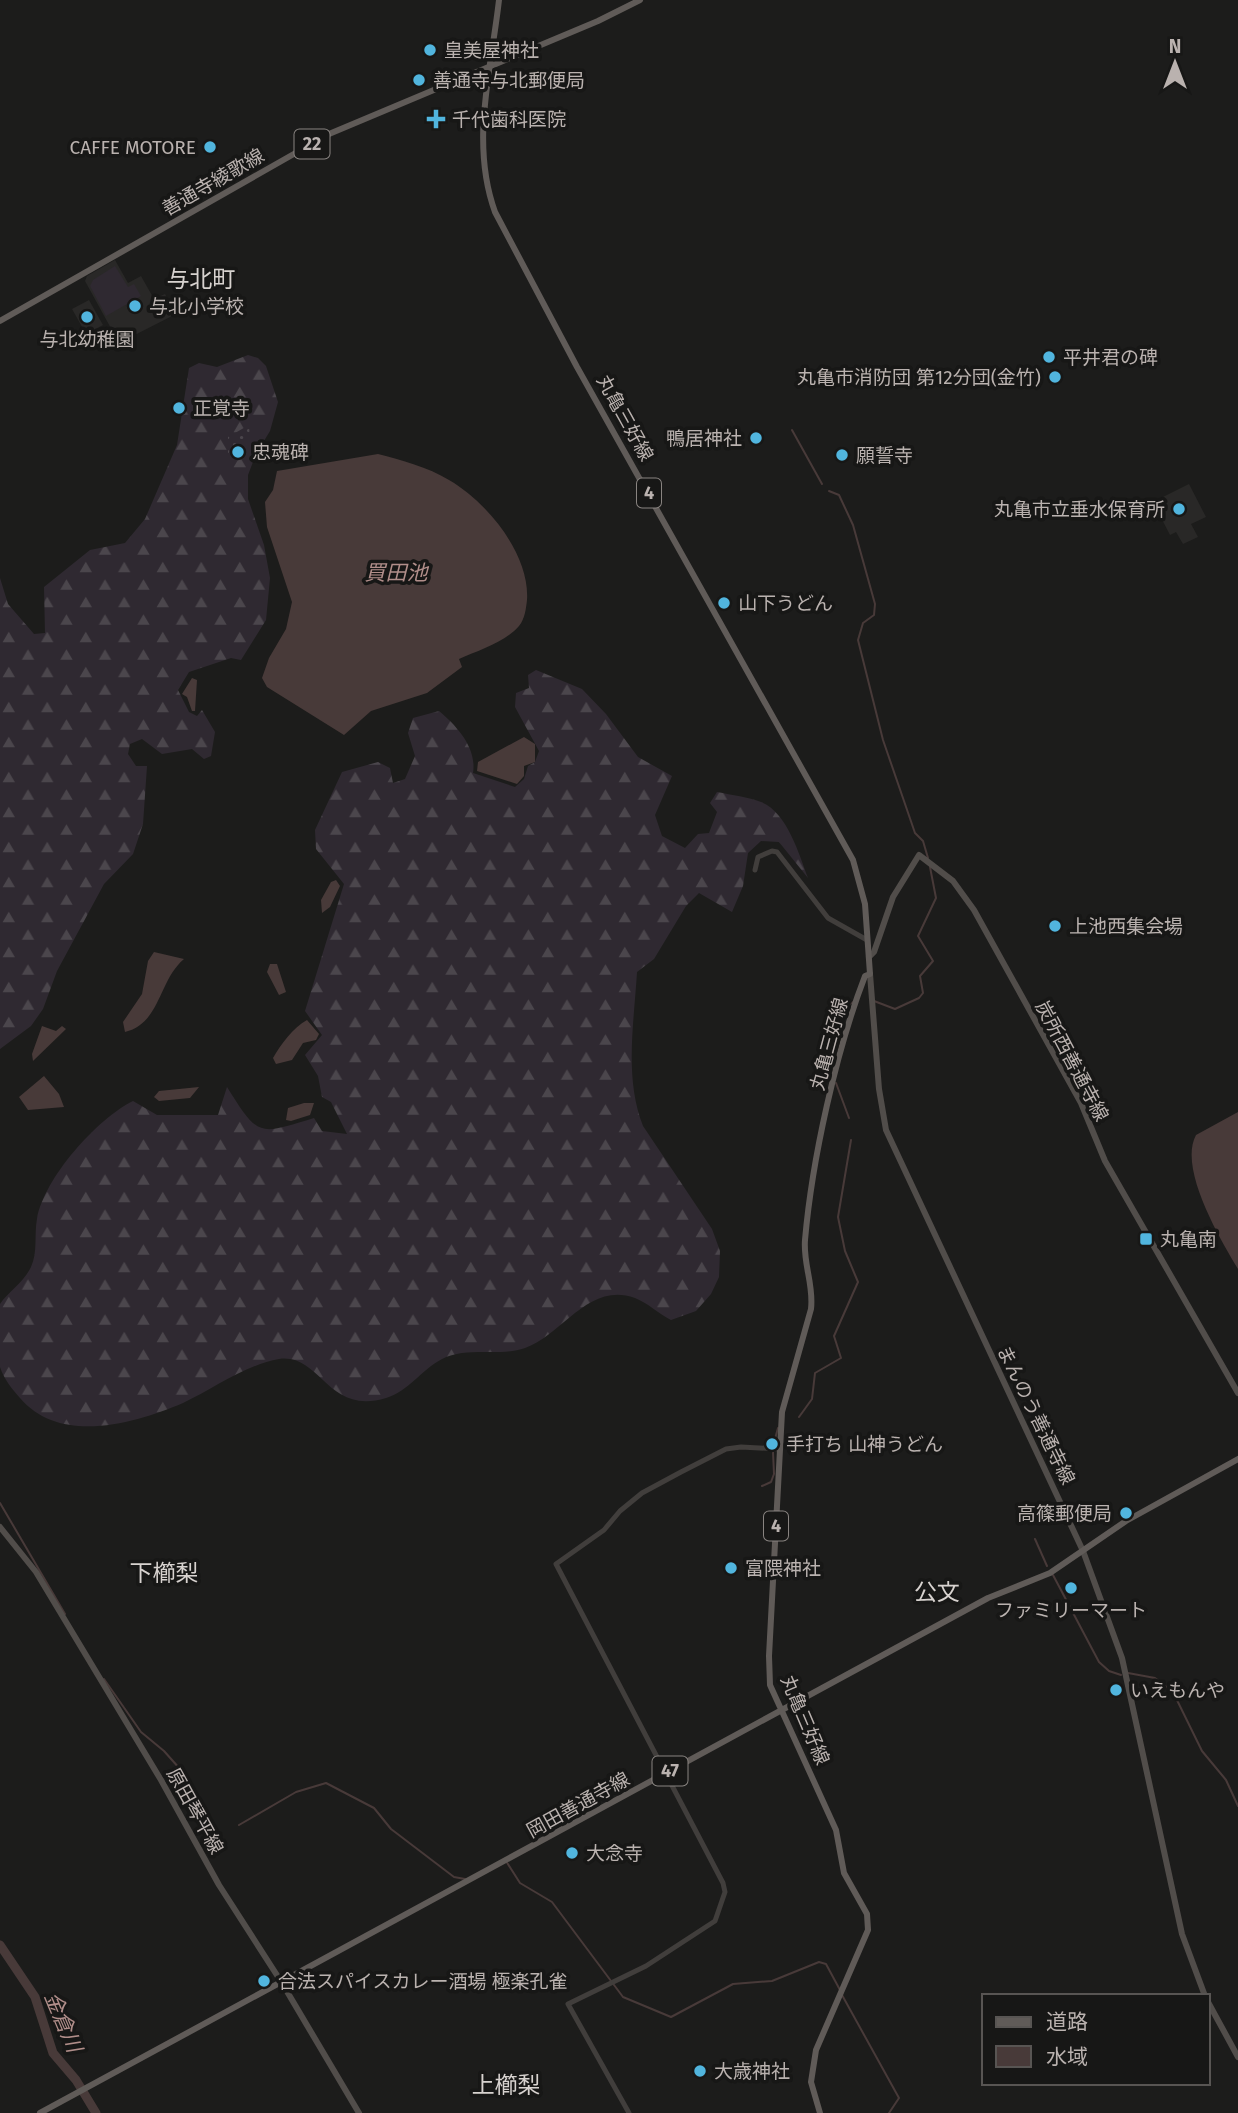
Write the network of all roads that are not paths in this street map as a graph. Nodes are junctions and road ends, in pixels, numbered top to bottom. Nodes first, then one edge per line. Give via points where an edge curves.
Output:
1 (499, 0) edge
2 (640, 0) edge
3 (491, 63) junction
4 (0, 321) edge
5 (755, 870) dead end
6 (867, 940) junction
7 (869, 957) junction
8 (870, 974) junction
9 (1238, 1393) edge
10 (775, 1449) junction
11 (1238, 1459) edge
12 (0, 1527) edge
13 (1083, 1551) junction
14 (781, 1709) junction
15 (666, 1774) junction
16 (282, 1983) junction
17 (1204, 1994) edge
18 (1210, 2006) edge
19 (1238, 2057) edge
20 (40, 2113) edge
21 (359, 2113) edge
22 (629, 2113) edge
23 (820, 2113) edge

1 - 3 main road, 丸亀三好線 / 4
2 - 3 main road, 善通寺綾歌線 / 22
3 - 4 main road, 善通寺綾歌線 / 22 via 328,134
3 - 6 main road, 丸亀三好線 / 4 via 481,148 495,212 853,860 863,892
5 - 6 street via 758,857 777,852 828,918
6 - 7 main road, 丸亀三好線 / 4
7 - 8 main road, 丸亀三好線 / 4
7 - 9 main road, 炭所西善通寺線 via 893,897 919,855 958,886 1081,1103 1105,1161
8 - 10 main road, 丸亀三好線 / 4 via 865,976 849,1018 812,1189 804,1243 813,1292 811,1309 784,1397
8 - 13 main road, まんのう善通寺線 via 878,1089 892,1147
10 - 14 main road, 丸亀三好線 / 4 via 768,1667
10 - 15 street via 726,1450 671,1477 642,1493 604,1530 556,1564
11 - 13 main road, 岡田善通寺線 / 47 via 1126,1521
12 - 16 main road, 原田琴平線 via 36,1572 225,1895
13 - 14 main road, 岡田善通寺線 / 47 via 1050,1573 988,1598
13 - 17 main road, まんのう善通寺線 via 1122,1658 1182,1934
14 - 15 main road, 岡田善通寺線 / 47
14 - 23 main road, 丸亀三好線 / 4 via 835,1830 844,1873 867,1914 868,1930 815,2056 811,2082
15 - 16 main road, 岡田善通寺線 / 47
15 - 22 street via 723,1883 725,1892 715,1921 646,1966 568,2004
16 - 20 main road, 岡田善通寺線 / 47
16 - 21 main road, 原田琴平線
18 - 19 main road

